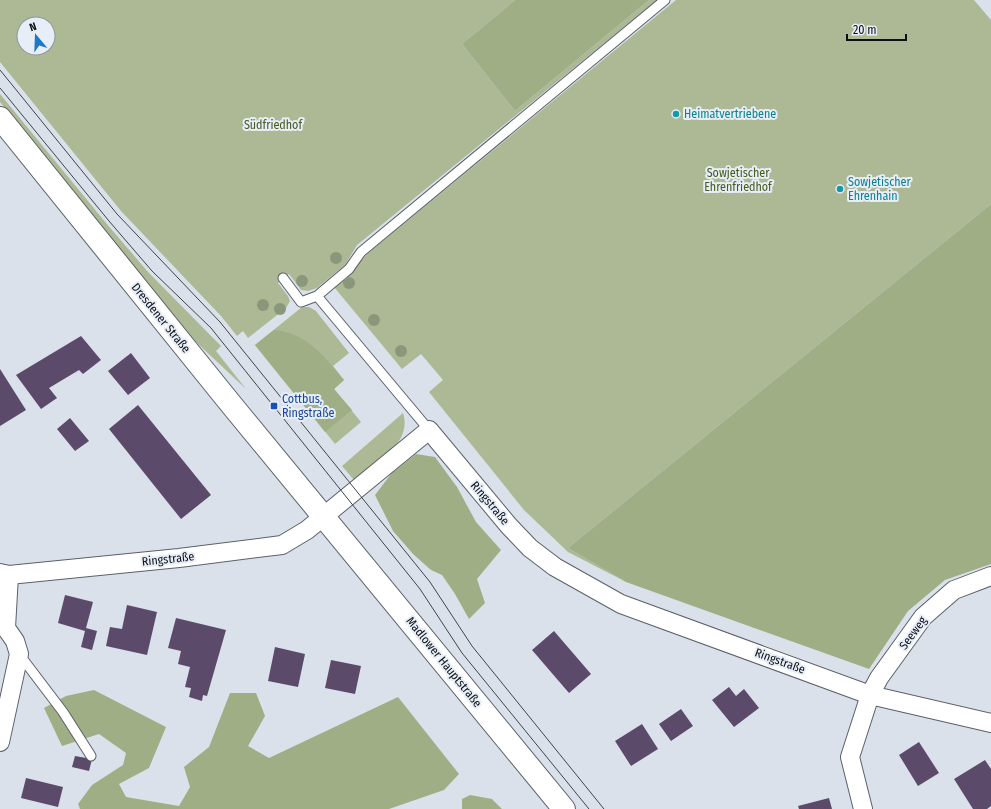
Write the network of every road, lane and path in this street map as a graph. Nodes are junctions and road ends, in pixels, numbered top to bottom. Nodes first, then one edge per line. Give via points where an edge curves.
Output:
1 (665, 0) edge
2 (0, 118) edge
3 (283, 278) dead end
4 (317, 296) junction
5 (429, 430) junction
6 (324, 517) junction
7 (4, 574) edge
8 (991, 576) edge
9 (19, 654) junction
10 (870, 695) junction
11 (991, 723) edge
12 (0, 742) edge
13 (91, 756) dead end
14 (564, 809) edge
15 (863, 809) edge

1 - 4 lane via 361,252 348,269
2 - 6 main road, Dresdener Straße
3 - 4 lane via 301,302
4 - 5 lane
5 - 6 street, Ringstraße
5 - 10 street, Ringstraße via 509,526 530,548 555,567 621,604
6 - 7 street, Ringstraße via 282,545 179,558
6 - 14 main road, Madlower Hauptstraße
7 - 9 street, Ringstraße via 6,628 15,641
8 - 10 street, Seeweg via 954,590 923,617 879,678
9 - 12 street
9 - 13 lane via 63,712
10 - 11 street, Ringstraße
10 - 15 street, Seeweg via 850,757

